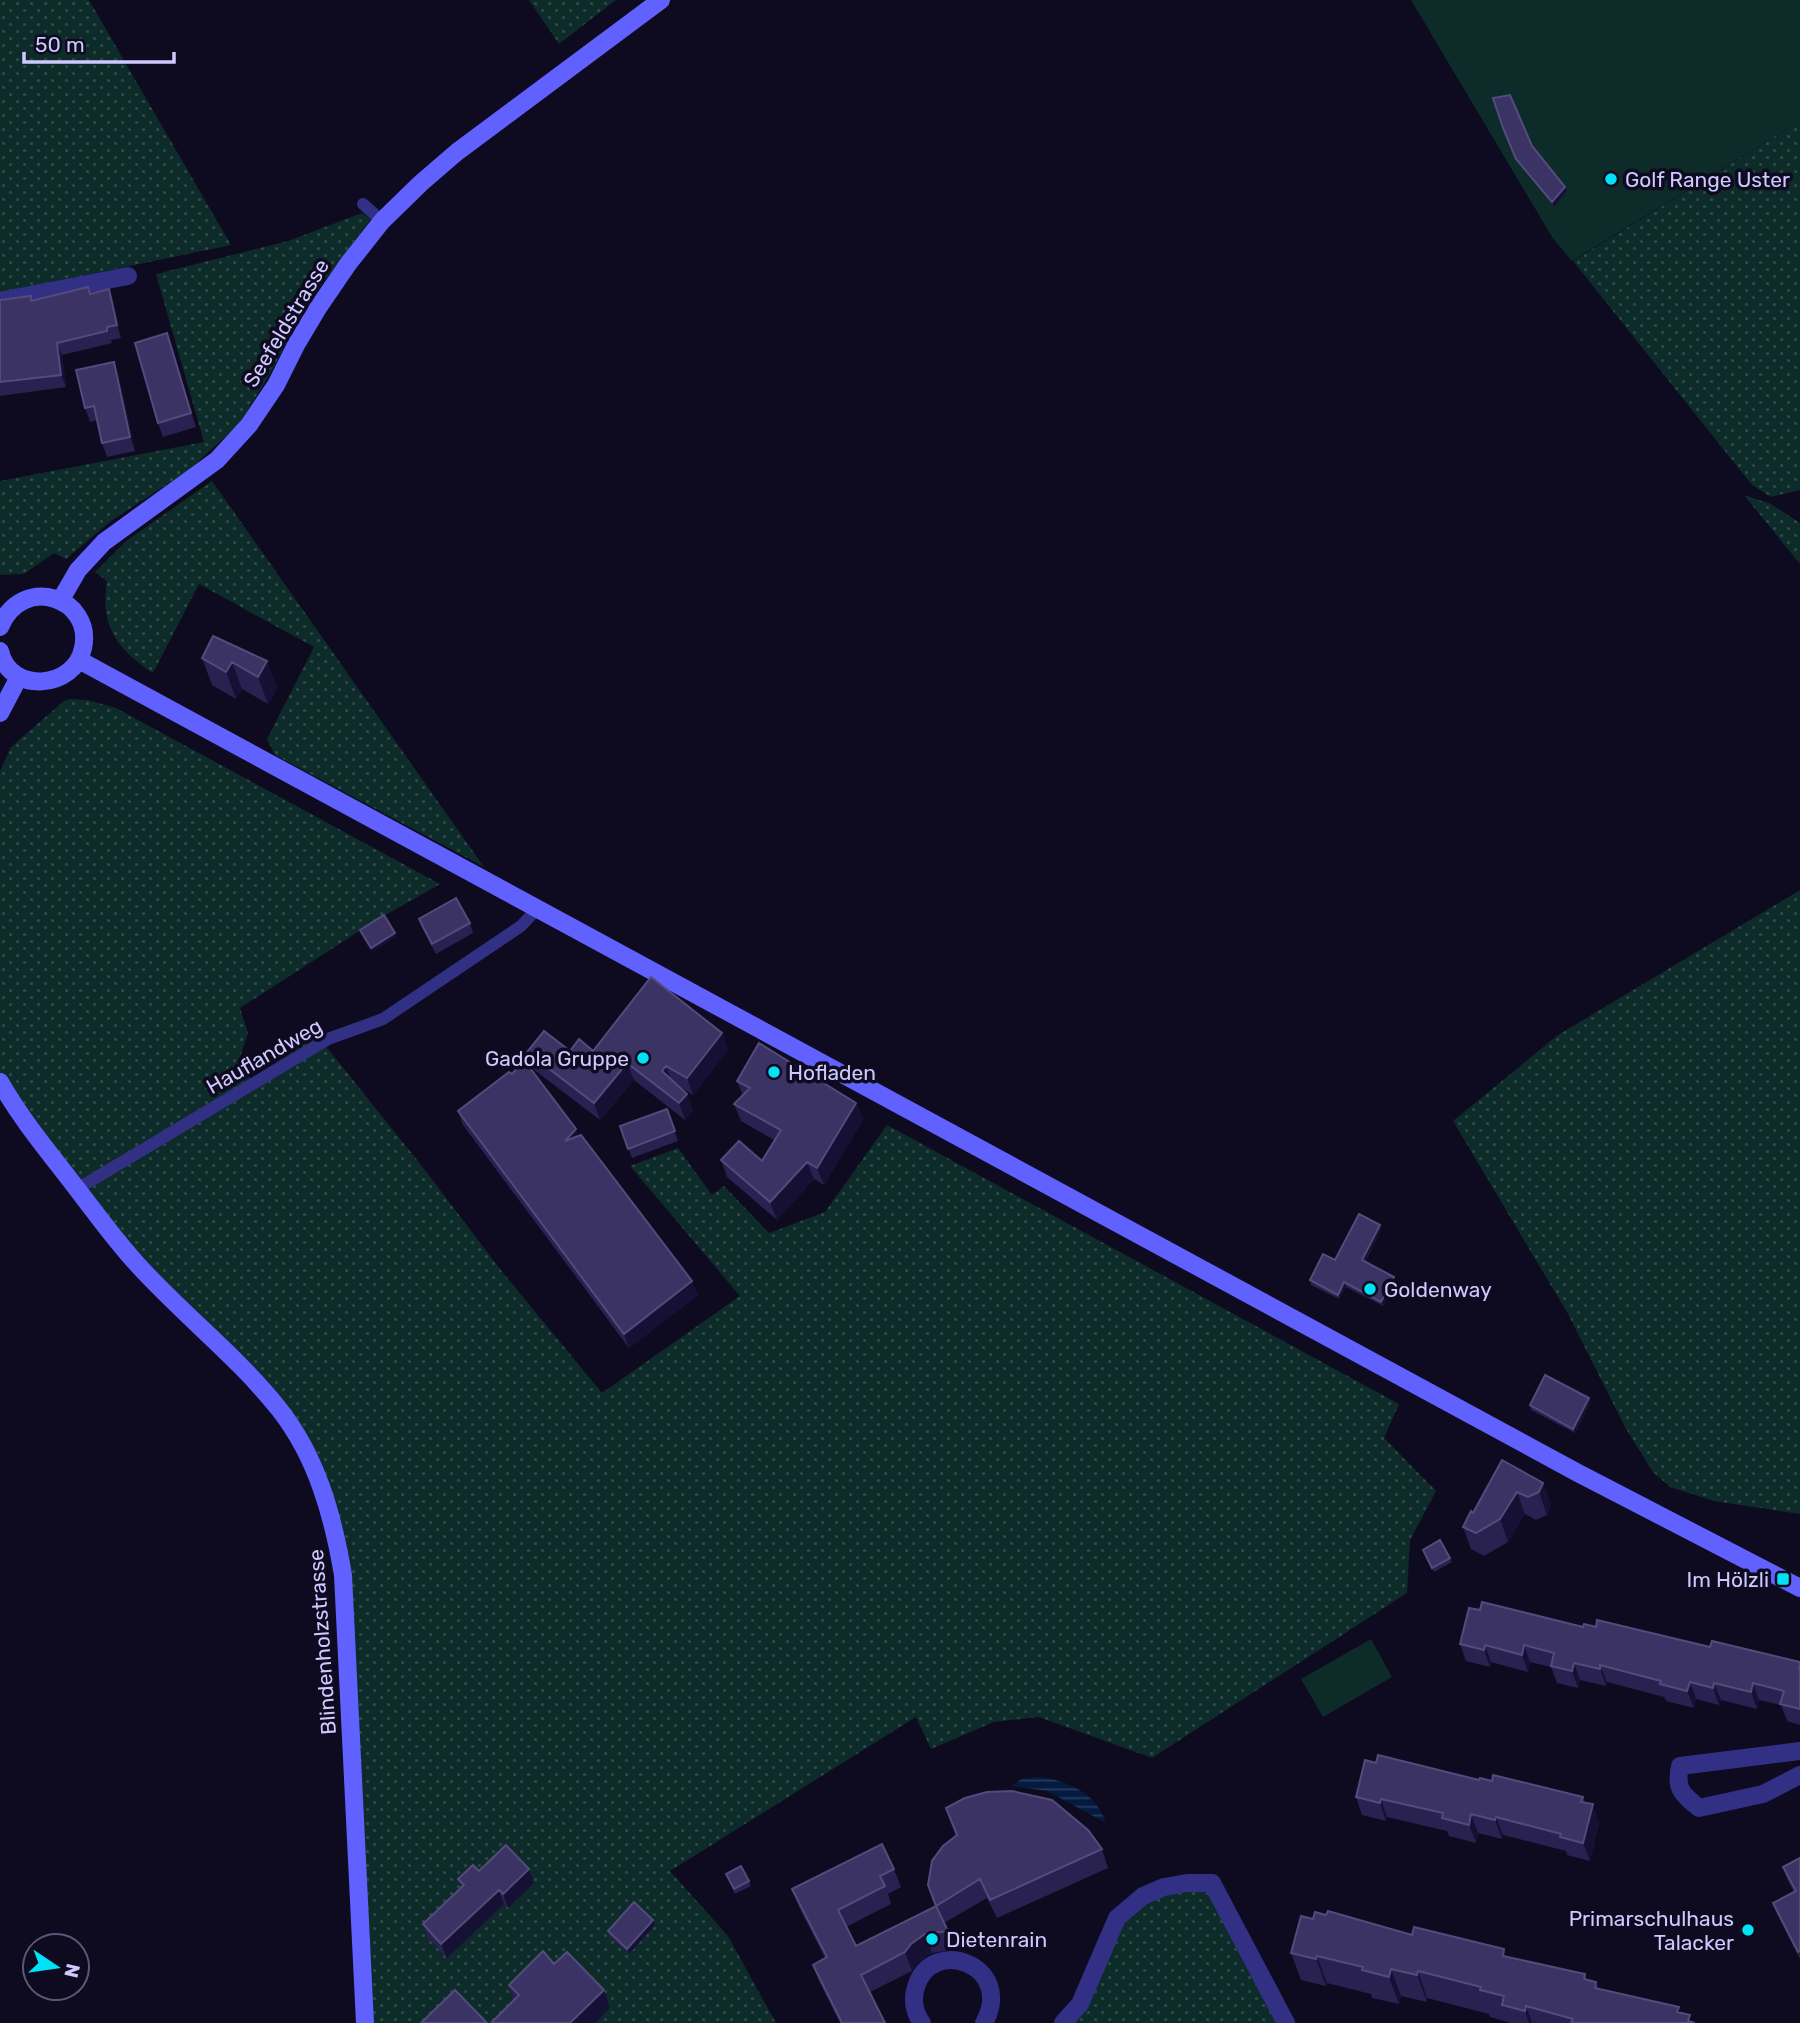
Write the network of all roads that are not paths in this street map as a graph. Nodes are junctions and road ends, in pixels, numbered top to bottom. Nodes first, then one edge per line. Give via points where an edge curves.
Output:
1 (661, 0) edge
2 (363, 204) dead end
3 (382, 221) junction
4 (128, 276) dead end
5 (0, 301) edge
6 (61, 601) junction
7 (1, 620) edge
8 (0, 651) edge
9 (79, 660) junction
10 (19, 677) junction
11 (0, 713) edge
12 (537, 909) junction
13 (0, 1082) edge
14 (77, 1189) junction
15 (1800, 1588) edge
16 (1800, 1751) edge
17 (1800, 1775) edge
18 (365, 2023) edge
19 (922, 2023) edge
20 (985, 2023) edge
21 (1063, 2023) edge
22 (1286, 2023) edge

1 - 3 main road, Seefeldstrasse via 457,152
2 - 3 lane
3 - 6 main road, Seefeldstrasse via 318,308 249,425 217,460 104,541 78,570
4 - 5 street
6 - 7 main road via 48,597 23,600
6 - 9 main road via 80,620 84,633
8 - 10 main road
9 - 10 main road via 59,679 32,682
9 - 12 main road
10 - 11 main road
12 - 14 lane, Hauflandweg via 521,926 383,1019 328,1039
12 - 15 main road via 1578,1474
13 - 14 main road, Blindenholzstrasse via 18,1114
14 - 18 main road, Blindenholzstrasse via 138,1265 256,1381 303,1446 321,1484 335,1527 343,1575
16 - 17 street via 1680,1766 1677,1780 1683,1795 1699,1808 1763,1794
19 - 20 street via 914,2008 917,1982 935,1964 961,1960 983,1973 990,1985 991,2011
21 - 22 street via 1080,2004 1118,1918 1143,1896 1187,1883 1212,1883

